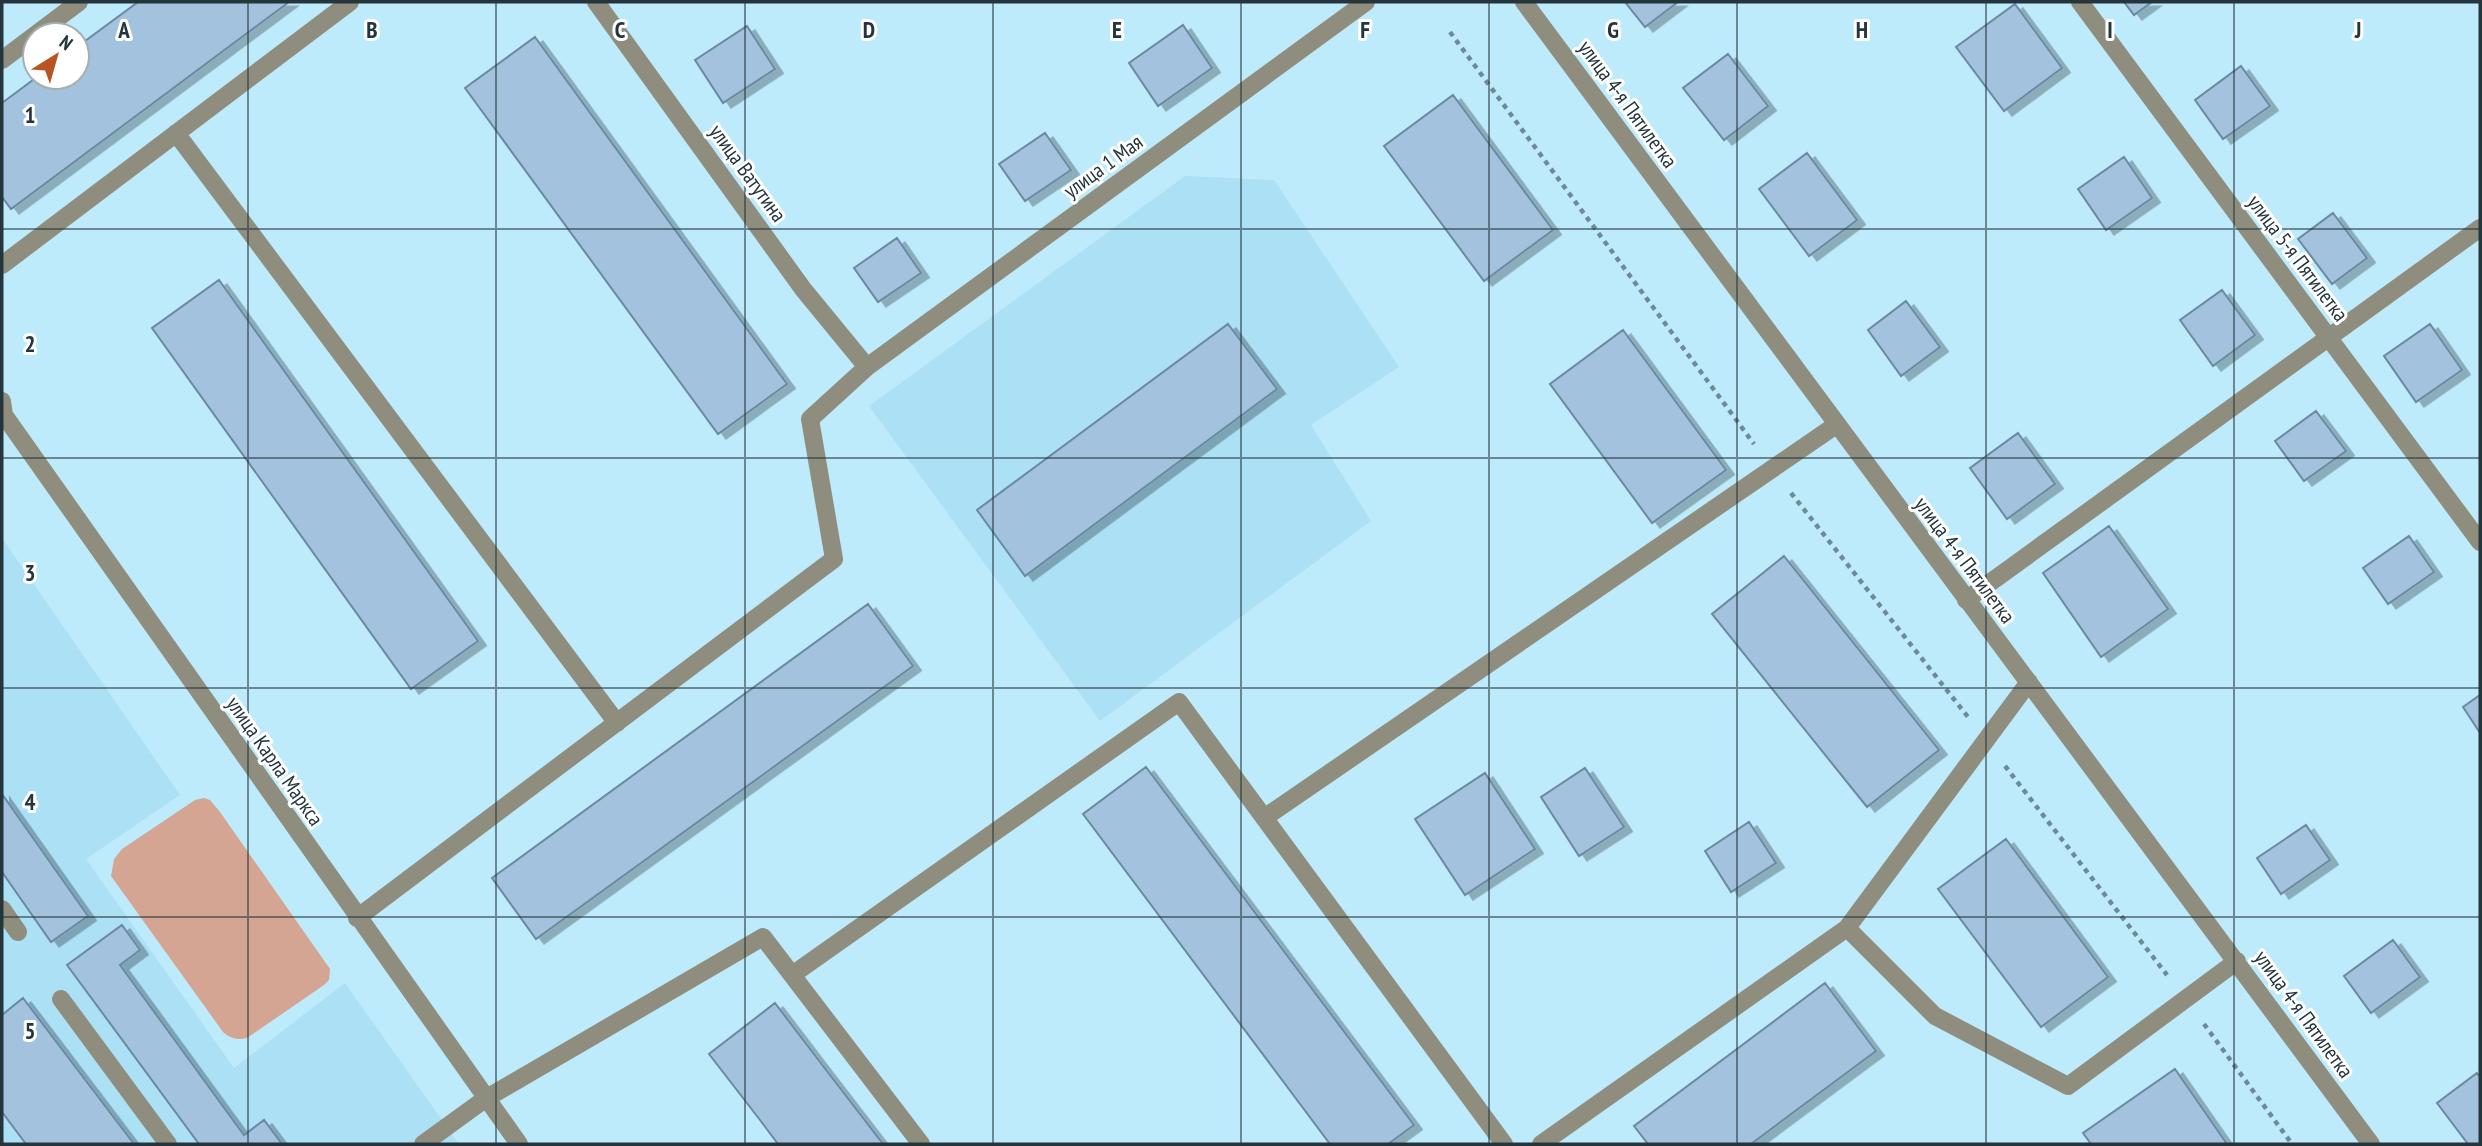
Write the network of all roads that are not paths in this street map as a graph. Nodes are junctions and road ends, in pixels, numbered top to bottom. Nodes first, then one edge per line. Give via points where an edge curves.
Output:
1 (79, 2) edge
2 (350, 2) edge
3 (596, 2) edge
4 (1366, 2) edge
5 (1524, 2) edge
6 (2080, 2) edge
7 (2, 60) edge
8 (176, 133) junction
9 (2480, 228) edge
10 (2, 265) edge
11 (2328, 337) junction
12 (867, 367) junction
13 (2, 401) edge
14 (1836, 425) junction
15 (2480, 542) edge
16 (1966, 600) junction
17 (2029, 682) junction
18 (617, 723) junction
19 (1264, 818) junction
20 (2, 909) edge
21 (357, 918) junction
22 (1847, 928) junction
23 (18, 932) dead end
24 (2237, 961) junction
25 (792, 975) junction
26 (61, 999) dead end
27 (485, 1099) junction
28 (168, 1144) edge
29 (423, 1144) edge
30 (519, 1144) edge
31 (921, 1144) edge
32 (1504, 1144) edge
33 (1541, 1144) edge
34 (2371, 1144) edge

1 - 7 street
2 - 8 street
3 - 12 street, улица Ватутина via 803,289
4 - 12 street, улица 1 Мая
5 - 14 street, улица 4-я Пятилетка
6 - 11 street, улица 5-я Пятилетка
8 - 10 street
8 - 18 street
9 - 11 street
11 - 15 street, улица 5-я Пятилетка
11 - 16 street
12 - 18 street, улица 1 Мая via 810,419 834,559
13 - 21 street, улица Карла Маркса via 4,415
14 - 16 street, улица 4-я Пятилетка
14 - 19 street
16 - 17 street, улица 4-я Пятилетка
17 - 22 street
17 - 24 street, улица 4-я Пятилетка
18 - 21 street
19 - 25 street via 1179,702
19 - 32 street
20 - 23 street
21 - 27 street, улица Карла Маркса
22 - 24 street via 1934,1016 2068,1086
22 - 33 street
24 - 34 street, улица 4-я Пятилетка
25 - 27 street via 763,937
25 - 31 street
26 - 28 street
27 - 29 street
27 - 30 street, улица Карла Маркса

